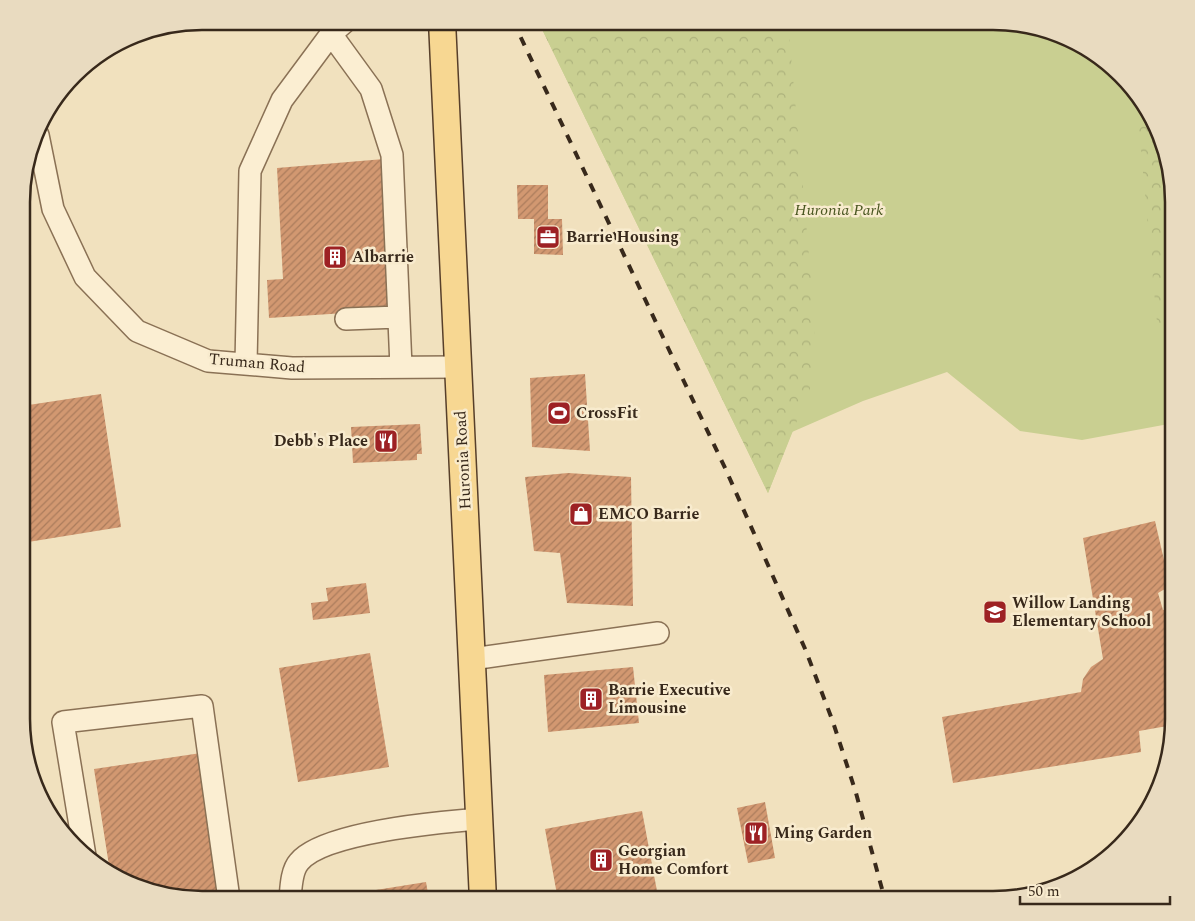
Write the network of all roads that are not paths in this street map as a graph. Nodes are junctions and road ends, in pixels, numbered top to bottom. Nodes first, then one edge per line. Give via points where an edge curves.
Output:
1 (337, 30) edge
2 (340, 30) edge
3 (442, 30) edge
4 (40, 144) edge
5 (398, 317) junction
6 (346, 319) dead end
7 (246, 364) junction
8 (401, 367) junction
9 (459, 367) junction
10 (658, 633) dead end
11 (472, 659) junction
12 (480, 819) junction
13 (83, 842) edge
14 (228, 891) edge
15 (291, 891) edge
16 (483, 891) edge

1 - 7 street via 282,100 250,171
2 - 5 street via 371,88 392,155
3 - 9 main road, Huronia Road
4 - 7 street, Truman Road via 53,209 85,277 137,331 208,361
5 - 6 street
5 - 8 street
7 - 8 street, Truman Road via 292,368
8 - 9 street, Truman Road
9 - 11 main road, Huronia Road
10 - 11 street
11 - 12 main road, Huronia Road
12 - 15 street via 425,823 358,836 316,850 298,862
12 - 16 main road, Huronia Road
13 - 14 street via 63,722 202,706

